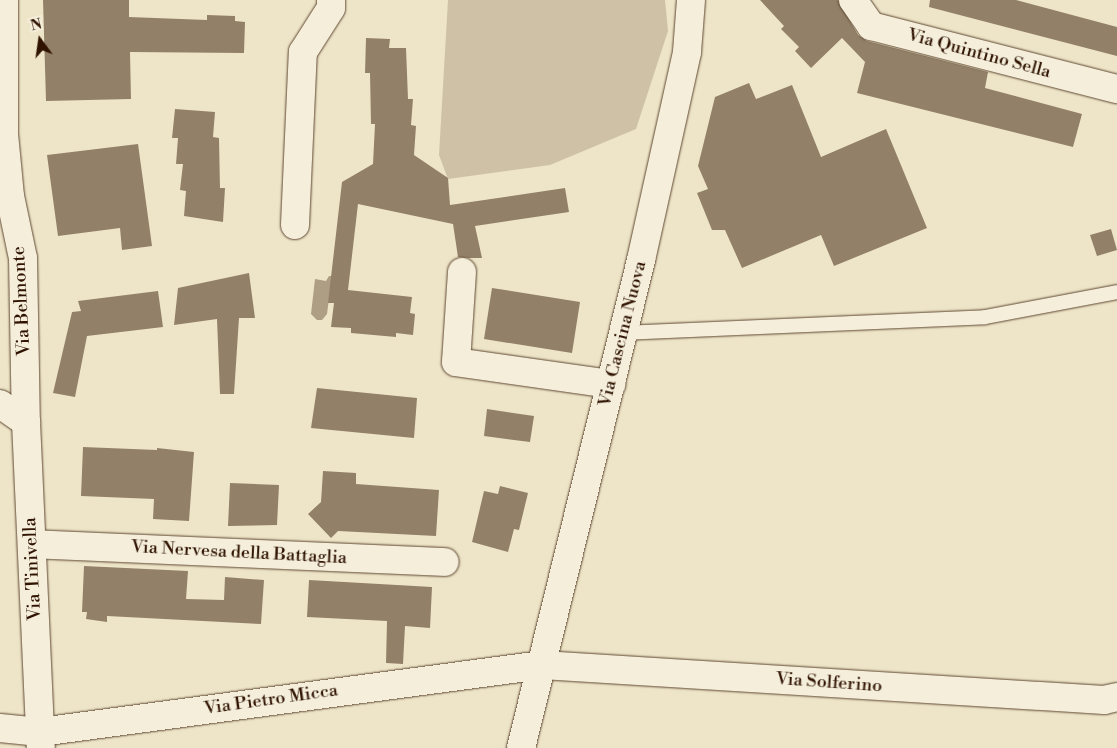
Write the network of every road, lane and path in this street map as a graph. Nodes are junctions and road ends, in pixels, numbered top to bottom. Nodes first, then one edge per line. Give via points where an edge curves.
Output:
1 (4, 0) edge
2 (331, 0) edge
3 (691, 0) edge
4 (853, 0) edge
5 (1117, 89) edge
6 (295, 225) dead end
7 (462, 272) dead end
8 (1117, 292) edge
9 (623, 333) junction
10 (611, 384) junction
11 (0, 404) edge
12 (26, 422) junction
13 (32, 544) junction
14 (445, 562) dead end
15 (542, 665) junction
16 (1117, 697) edge
17 (0, 728) edge
18 (41, 740) edge
19 (521, 748) edge

1 - 12 street, Via Belmonte via 4,134 10,196 23,258
2 - 6 street via 331,8 303,52
3 - 9 street, Via Cascina Nuova via 687,52
4 - 5 street, Via Quintino Sella via 871,26
7 - 10 street via 456,362
8 - 9 lane via 985,317
9 - 10 street, Via Cascina Nuova
10 - 15 street, Via Cascina Nuova
11 - 12 street
12 - 13 street, Via Tinivella
13 - 14 street, Via Nervesa della Battaglia
13 - 18 street, Via Tinivella
15 - 16 street, Via Solferino via 1104,700
15 - 18 street, Via Pietro Micca
15 - 19 street, Via Cascina Nuova
17 - 18 street, Via Pietro Micca

